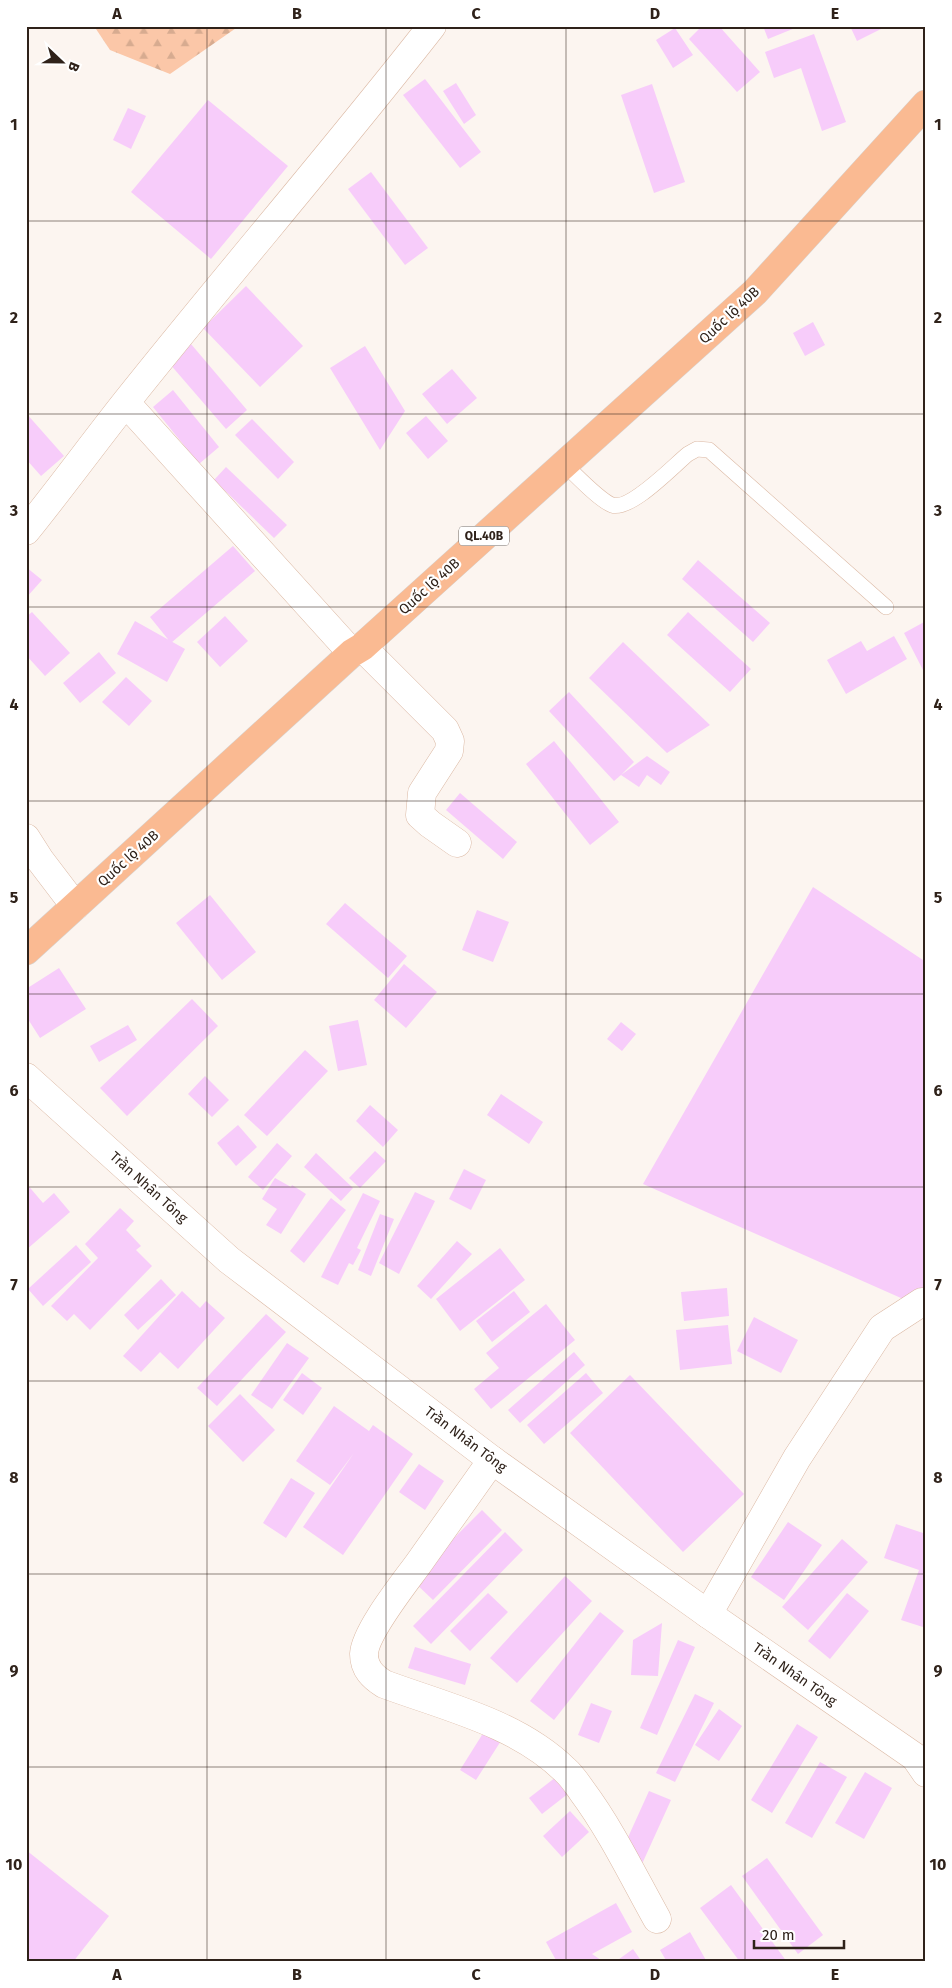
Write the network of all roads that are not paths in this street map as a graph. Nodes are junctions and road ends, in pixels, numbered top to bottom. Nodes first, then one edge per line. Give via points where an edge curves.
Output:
1 (432, 26) edge
2 (926, 104) edge
3 (126, 403) junction
4 (564, 464) junction
5 (26, 531) edge
6 (886, 607) dead end
7 (357, 650) junction
8 (26, 838) edge
9 (456, 843) dead end
10 (75, 906) junction
11 (26, 951) edge
12 (26, 1077) edge
13 (926, 1302) edge
14 (492, 1460) junction
15 (708, 1614) junction
16 (926, 1773) edge
17 (657, 1919) dead end

1 - 3 street
2 - 4 highway, Quốc lộ 40B / QL.40B via 755,292
3 - 5 street
3 - 7 street
4 - 6 lane via 603,499 612,505 624,505 636,499 688,454 697,449 709,450
4 - 7 highway, Quốc lộ 40B / QL.40B
7 - 9 street via 445,730 450,741 449,751 422,793 420,815
7 - 10 highway, Quốc lộ 40B / QL.40B
8 - 10 street
10 - 11 highway, Quốc lộ 40B / QL.40B
12 - 14 street, Trần Nhân Tông via 229,1260
13 - 15 street via 882,1328 797,1458
14 - 15 street, Trần Nhân Tông
14 - 17 street via 370,1635 364,1653 365,1666 384,1684 495,1724 520,1737 566,1771 597,1811
15 - 16 street, Trần Nhân Tông via 914,1757

